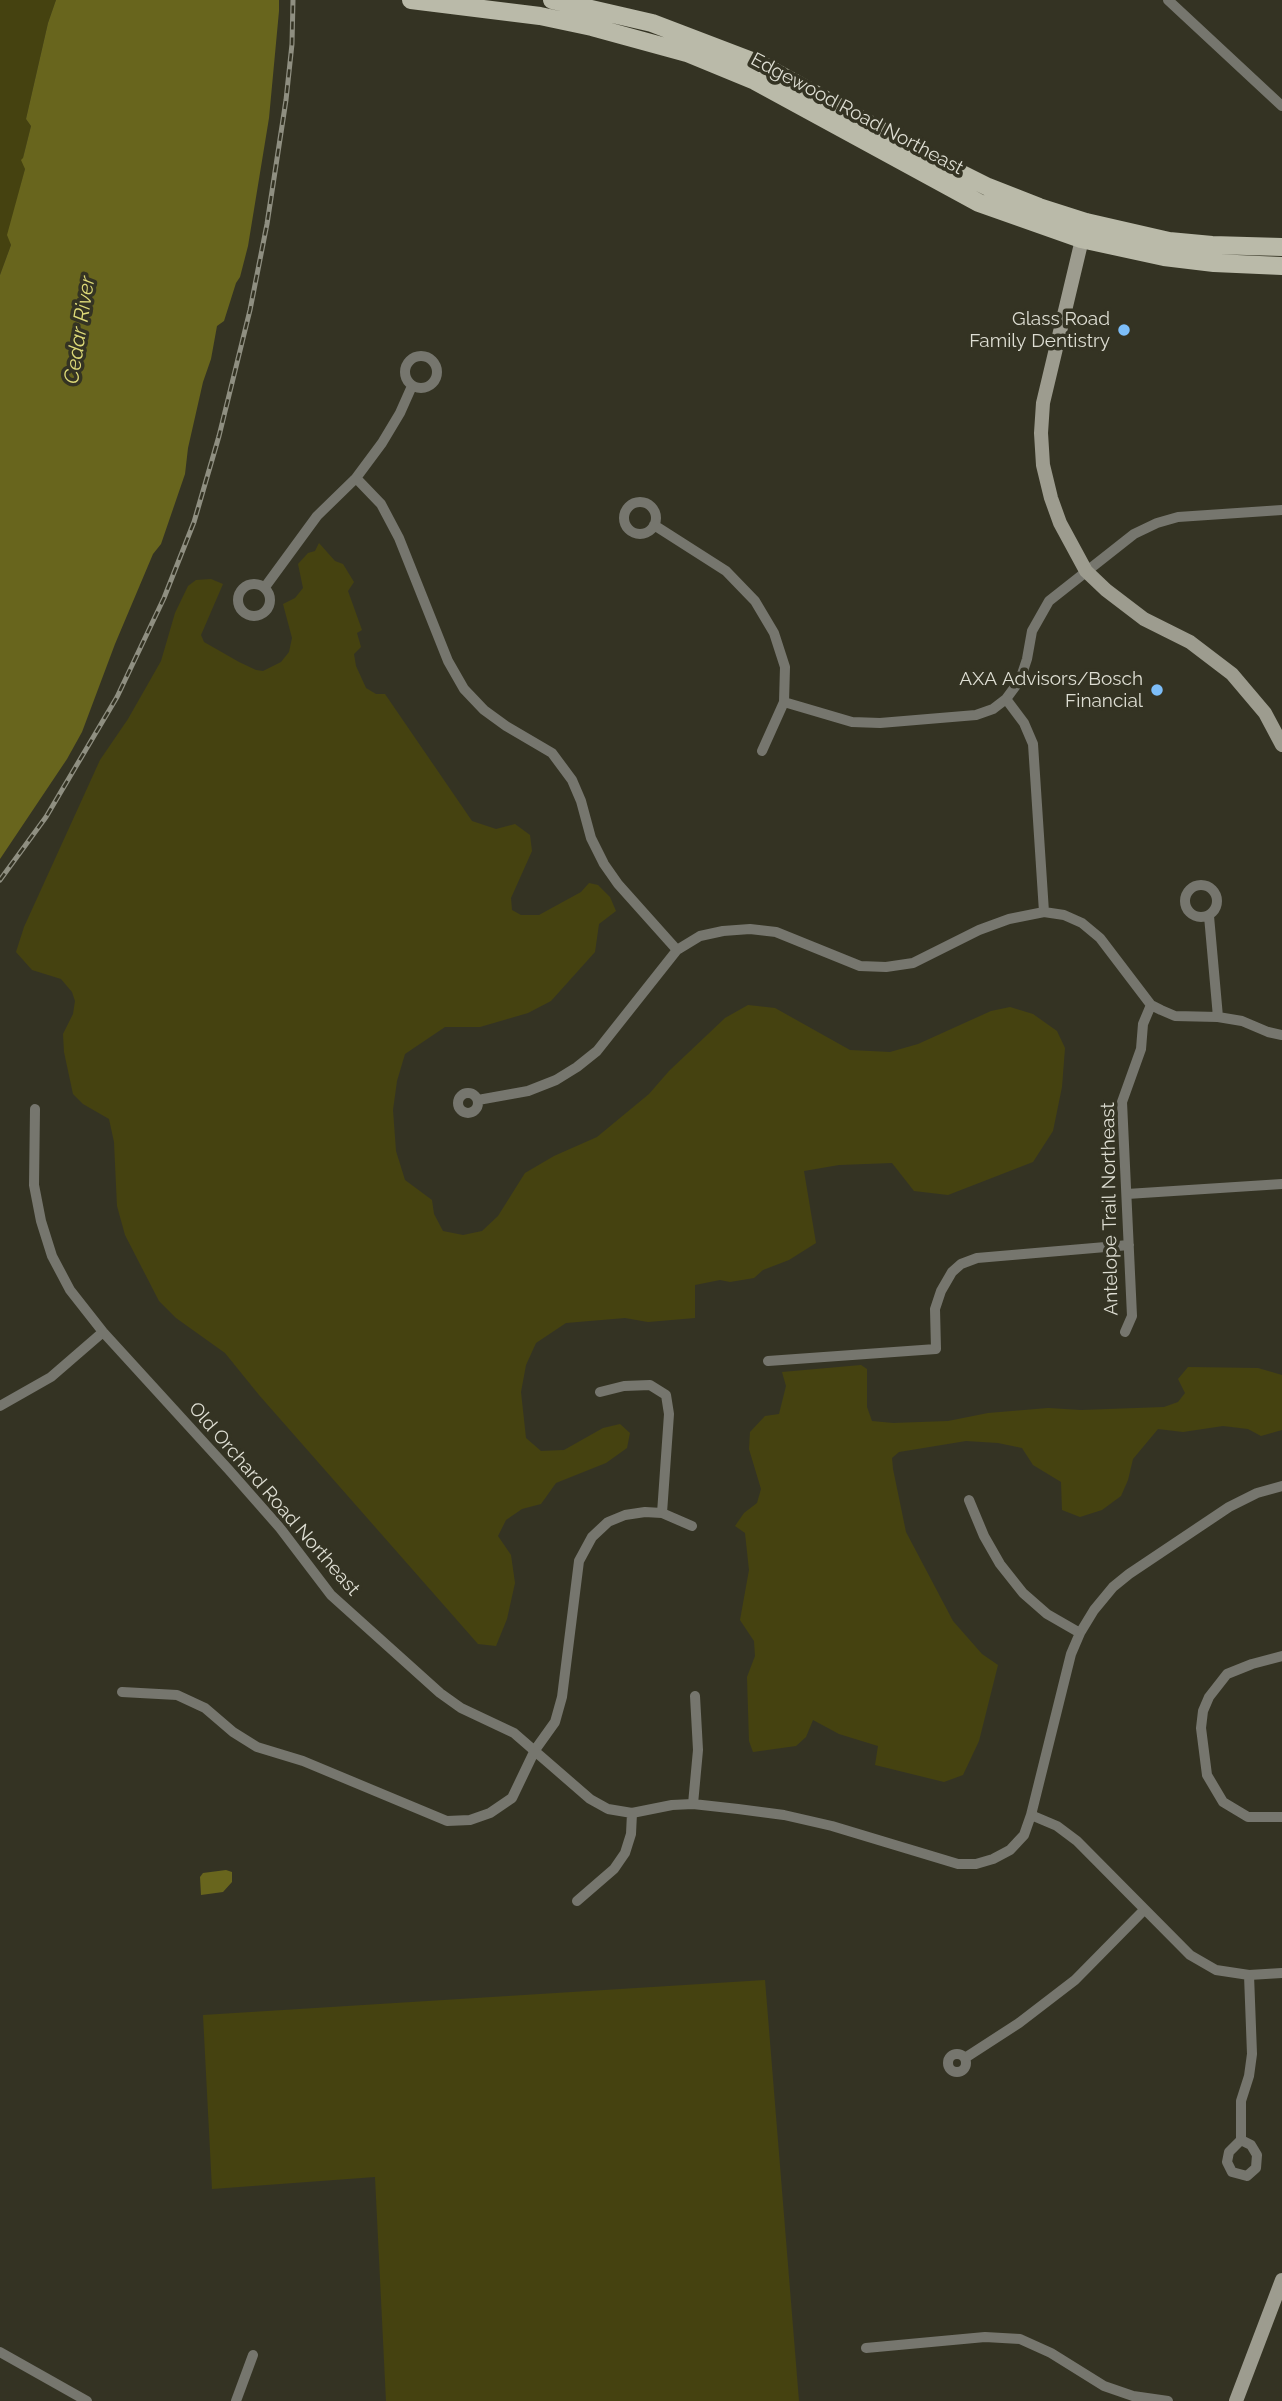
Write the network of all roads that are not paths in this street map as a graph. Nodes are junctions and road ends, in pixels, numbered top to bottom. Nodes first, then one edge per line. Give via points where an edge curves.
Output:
1 (411, 0) edge
2 (552, 0) edge
3 (1168, 0) edge
4 (1282, 106) edge
5 (831, 122) junction
6 (877, 127) junction
7 (1084, 231) junction
8 (1282, 247) edge
9 (1282, 266) edge
10 (412, 386) dead end
11 (356, 478) junction
12 (1282, 510) edge
13 (654, 525) dead end
14 (1086, 570) junction
15 (265, 587) dead end
16 (1006, 699) junction
17 (784, 702) junction
18 (1282, 745) edge
19 (762, 751) dead end
20 (1044, 912) junction
21 (1209, 916) dead end
22 (677, 950) junction
23 (1151, 1005) junction
24 (1217, 1017) junction
25 (1282, 1035) edge
26 (478, 1100) dead end
27 (35, 1109) dead end
28 (1282, 1184) edge
29 (1127, 1194) junction
30 (1129, 1245) junction
31 (103, 1332) junction
32 (1125, 1332) dead end
33 (768, 1361) dead end
34 (600, 1392) dead end
35 (0, 1406) edge
36 (1282, 1486) edge
37 (969, 1500) dead end
38 (662, 1513) junction
39 (692, 1526) dead end
40 (1080, 1633) junction
41 (1282, 1656) edge
42 (122, 1692) dead end
43 (695, 1696) dead end
44 (535, 1750) junction
45 (694, 1804) junction
46 (632, 1813) junction
47 (1031, 1815) junction
48 (1282, 1817) edge
49 (577, 1900) dead end
50 (1143, 1911) junction
51 (1282, 1973) edge
52 (1249, 1975) junction
53 (965, 2058) dead end
54 (1241, 2140) dead end
55 (1282, 2280) edge
56 (866, 2348) dead end
57 (0, 2352) edge
58 (253, 2354) dead end
59 (87, 2401) edge
60 (236, 2401) edge
61 (1168, 2401) edge
62 (1236, 2401) edge

1 - 5 main road, Edgewood Road Northeast via 540,16 648,41 720,65
2 - 6 main road, Edgewood Road Northeast via 693,37 762,65
3 - 4 street
5 - 6 main road via 840,119
5 - 7 main road, Edgewood Road Northeast via 979,203
6 - 7 main road, Edgewood Road Northeast via 988,187
7 - 8 main road, Edgewood Road Northeast via 1212,245
7 - 9 main road, Edgewood Road Northeast via 1164,257
7 - 14 street via 1043,403 1041,433 1051,498
10 - 11 street via 400,414
11 - 15 street via 317,516
11 - 22 street via 381,504 399,538 448,661 464,689 484,710 552,754 572,780 604,864
12 - 14 street via 1178,517 1157,523 1133,534
13 - 17 street via 726,571 755,601 774,633 785,667
14 - 16 street via 1041,613 1020,680
14 - 18 street via 1125,606 1190,642 1232,674 1265,713
16 - 17 street via 976,715 880,723 852,722
16 - 20 street via 1024,723 1032,744
17 - 19 street
20 - 22 street via 1010,919 913,962 886,967 860,966 776,932 750,929 700,936
20 - 23 street via 1082,923 1100,938
21 - 24 street
22 - 26 street via 597,1051 578,1067 528,1091
23 - 24 street via 1175,1016
23 - 29 street, Antelope Trail Northeast via 1122,1102
24 - 25 street
27 - 31 street, Old Orchard Road Northeast via 34,1185 41,1221 70,1290
28 - 29 street
29 - 30 street, Antelope Trail Northeast
30 - 32 street, Antelope Trail Northeast via 1132,1316
30 - 33 street via 977,1258 961,1264 941,1291 935,1309 936,1349
31 - 35 street via 51,1377
31 - 44 street, Old Orchard Road Northeast via 280,1528 331,1595 440,1693 514,1733
34 - 38 street via 650,1385 666,1395 669,1414
36 - 40 street, Old Orchard Road Northeast via 1229,1507 1129,1574 1113,1587
37 - 40 street via 1000,1564 1023,1593
38 - 39 street
38 - 44 street via 625,1515 608,1522 592,1536 579,1560 562,1698 555,1722
40 - 47 street, Old Orchard Road Northeast
41 - 48 street via 1227,1674 1209,1697 1201,1728 1207,1775 1223,1802 1248,1817
42 - 44 street via 177,1695 205,1708 257,1747 447,1821 490,1813 512,1798
43 - 45 street via 698,1751
44 - 46 street, Old Orchard Road Northeast via 590,1799 608,1809
45 - 46 street, Old Orchard Road Northeast
45 - 47 street, Old Orchard Road Northeast via 784,1815 958,1864 976,1864 1010,1850 1024,1835
46 - 49 street via 625,1853 614,1869
47 - 50 street via 1057,1826 1077,1842
50 - 52 street via 1190,1955 1216,1970
50 - 53 street via 1075,1980
51 - 52 street
52 - 54 street via 1252,2054 1241,2101
55 - 62 street
56 - 61 street via 985,2337 1020,2339 1104,2386
57 - 59 street
58 - 60 street

